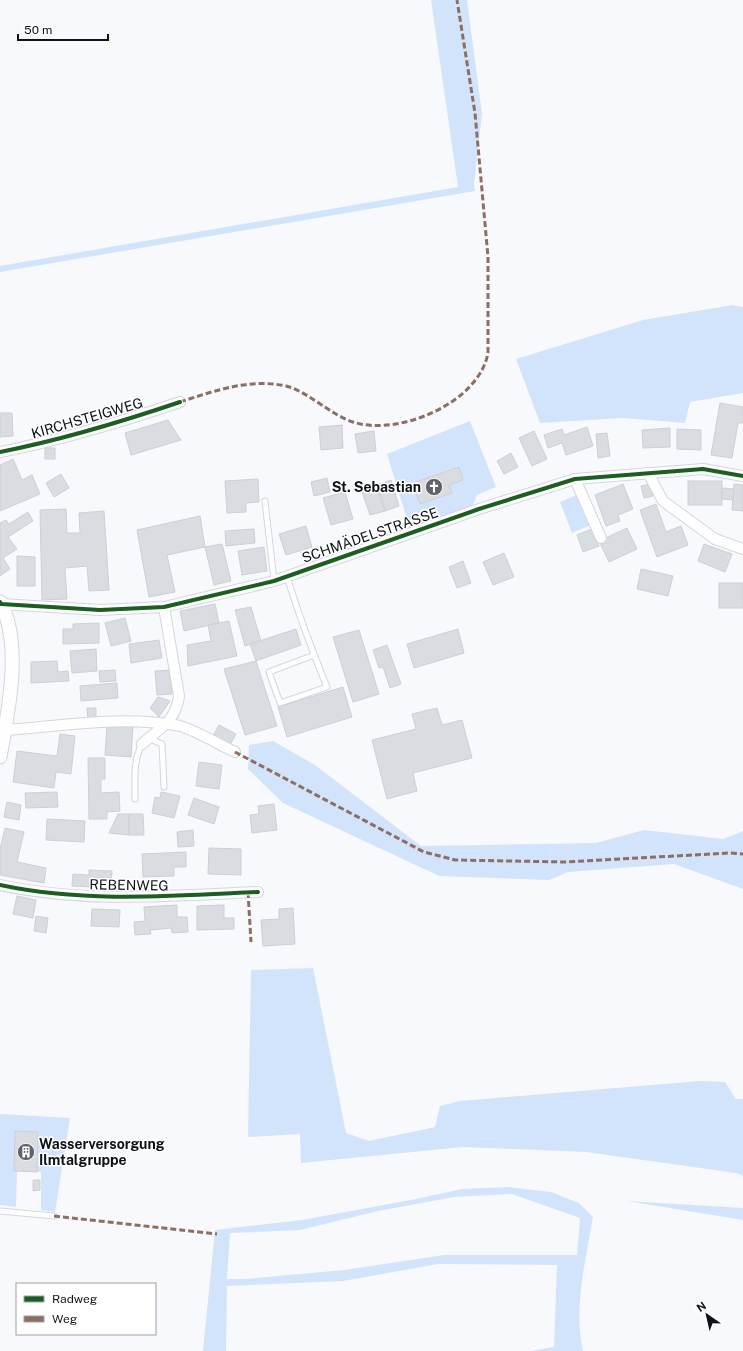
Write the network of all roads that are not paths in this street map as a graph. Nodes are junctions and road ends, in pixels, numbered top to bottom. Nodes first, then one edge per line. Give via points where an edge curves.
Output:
1 (180, 402) dead end
2 (0, 452) edge
3 (648, 473) junction
4 (743, 476) edge
5 (576, 479) junction
6 (265, 501) dead end
7 (601, 538) dead end
8 (743, 549) edge
9 (287, 576) junction
10 (274, 581) junction
11 (1, 603) edge
12 (164, 607) junction
13 (314, 655) junction
14 (165, 725) junction
15 (5, 730) junction
16 (146, 741) junction
17 (235, 752) dead end
18 (0, 757) edge
19 (164, 787) dead end
20 (135, 799) dead end
21 (0, 885) edge
22 (258, 892) dead end
23 (0, 1212) edge
24 (54, 1216) dead end

1 - 2 street, KIRCHSTEIGWEG via 112,425
3 - 4 street, SCHMÄDELSTRASSE via 702,469
3 - 5 street, SCHMÄDELSTRASSE
3 - 8 street via 663,501 715,539
5 - 7 street
5 - 9 street, SCHMÄDELSTRASSE via 479,508
6 - 10 lane
9 - 10 street, SCHMÄDELSTRASSE
9 - 13 lane
10 - 12 street, SCHMÄDELSTRASSE
11 - 12 street, SCHMÄDELSTRASSE via 100,610
11 - 15 street via 10,629 12,650
12 - 14 street via 180,696 176,713
13 - 13 lane via 327,687 280,704 269,672
14 - 15 street via 116,722
14 - 16 street
14 - 17 street via 181,727
15 - 18 street
16 - 19 lane via 162,744
16 - 20 lane via 138,752 134,770
21 - 22 street, REBENWEG via 59,894 157,897
23 - 24 lane

